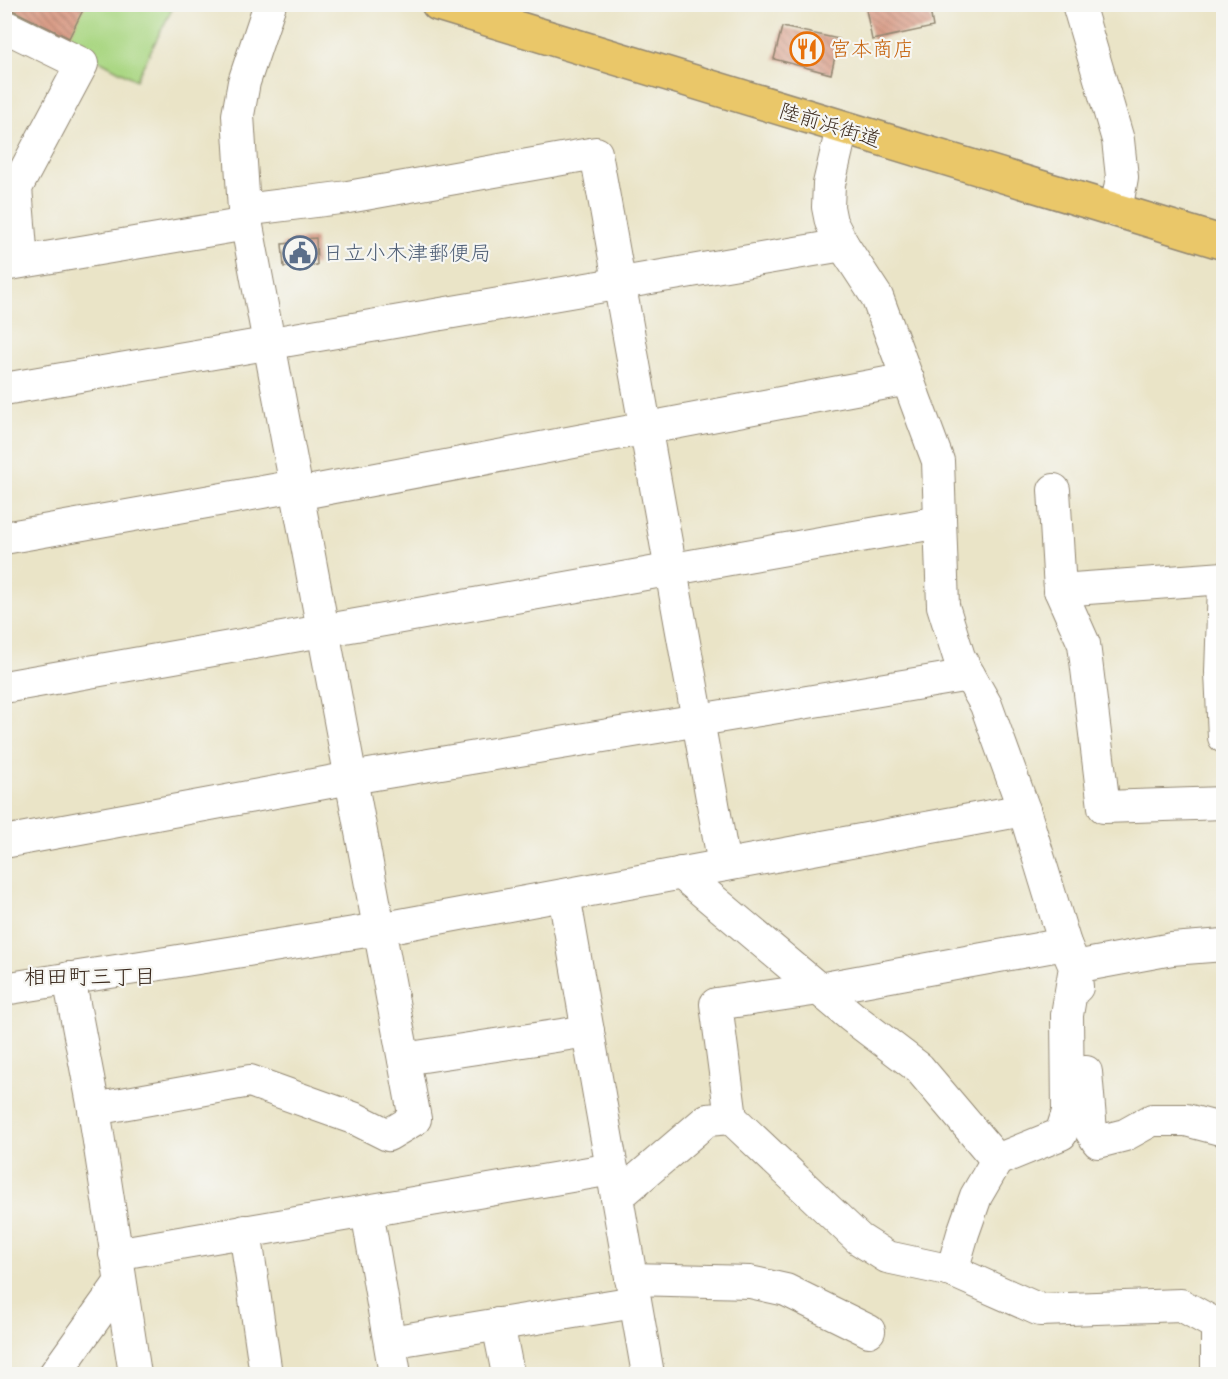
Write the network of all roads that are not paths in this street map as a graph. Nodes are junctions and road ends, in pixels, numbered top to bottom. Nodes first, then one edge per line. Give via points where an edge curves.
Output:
1 (270, 4) edge
2 (438, 4) edge
3 (1078, 4) edge
4 (4, 26) edge
5 (842, 128) junction
6 (1116, 211) junction
7 (246, 217) junction
8 (1224, 243) edge
9 (843, 245) junction
10 (13, 263) edge
11 (620, 283) junction
12 (269, 344) junction
13 (908, 379) junction
14 (4, 389) edge
15 (646, 428) junction
16 (297, 490) junction
17 (1054, 490) dead end
18 (940, 522) junction
19 (4, 538) edge
20 (671, 570) junction
21 (1224, 578) edge
22 (1224, 585) edge
23 (1060, 590) junction
24 (323, 632) junction
25 (1222, 673) edge
26 (969, 675) junction
27 (4, 687) edge
28 (698, 720) junction
29 (1224, 737) edge
30 (351, 778) junction
31 (1224, 803) edge
32 (1024, 810) junction
33 (4, 842) edge
34 (724, 865) junction
35 (681, 873) junction
36 (564, 895) junction
37 (379, 929) junction
38 (1224, 945) edge
39 (1070, 956) junction
40 (69, 978) junction
41 (4, 989) edge
42 (819, 989) junction
43 (588, 1031) junction
44 (404, 1059) junction
45 (94, 1109) junction
46 (731, 1118) junction
47 (1224, 1130) edge
48 (997, 1160) junction
49 (615, 1183) junction
50 (368, 1210) junction
51 (245, 1231) junction
52 (118, 1268) junction
53 (952, 1271) junction
54 (633, 1290) junction
55 (498, 1324) junction
56 (869, 1330) dead end
57 (390, 1342) junction
58 (55, 1374) edge
59 (135, 1374) edge
60 (266, 1374) edge
61 (395, 1374) edge
62 (508, 1374) edge
63 (648, 1374) edge
64 (1217, 1374) edge

1 - 7 street via 244,82 238,115
2 - 5 highway, 陸前浜街道
3 - 6 street via 1118,141 1122,177
4 - 10 street via 82,64 16,188
5 - 6 highway, 陸前浜街道
5 - 9 street via 829,184 828,207
6 - 8 highway, 陸前浜街道
7 - 10 street
7 - 11 street via 596,153
7 - 12 street
9 - 11 street
9 - 13 street via 877,297
11 - 12 street
11 - 15 street
12 - 14 street
12 - 16 street
13 - 15 street
13 - 18 street via 938,461
15 - 16 street
15 - 20 street
16 - 19 street
16 - 24 street
17 - 23 street
18 - 20 street
18 - 26 street via 943,606 959,657
20 - 24 street
20 - 28 street
21 - 23 street
22 - 25 street
23 - 31 street via 1084,645 1104,807
24 - 27 street
24 - 30 street
25 - 29 street
26 - 28 street
26 - 32 street via 986,705
28 - 30 street
28 - 34 street
30 - 33 street
30 - 37 street
32 - 34 street
32 - 39 street
34 - 35 street
35 - 36 street
35 - 42 street
36 - 37 street
36 - 43 street
37 - 40 street
37 - 44 street
38 - 39 street
39 - 42 street
39 - 47 street via 1091,1131 1098,1142 1125,1135 1152,1120 1186,1120
39 - 48 street via 1068,1112 1061,1134
40 - 41 street
40 - 45 street
42 - 46 street via 716,1004
42 - 48 street via 920,1068
43 - 44 street
43 - 49 street
44 - 45 street via 415,1119 388,1135 356,1119 250,1081
45 - 52 street
46 - 49 street via 707,1120
46 - 53 street via 859,1239 887,1257
48 - 53 street via 976,1196
49 - 50 street
49 - 54 street
50 - 51 street
50 - 57 street
51 - 52 street
51 - 60 street
52 - 58 street
52 - 59 street
53 - 64 street via 1040,1310 1181,1305 1217,1324
54 - 55 street
54 - 56 street via 750,1282 786,1290
54 - 63 street
55 - 57 street
55 - 62 street
57 - 61 street

